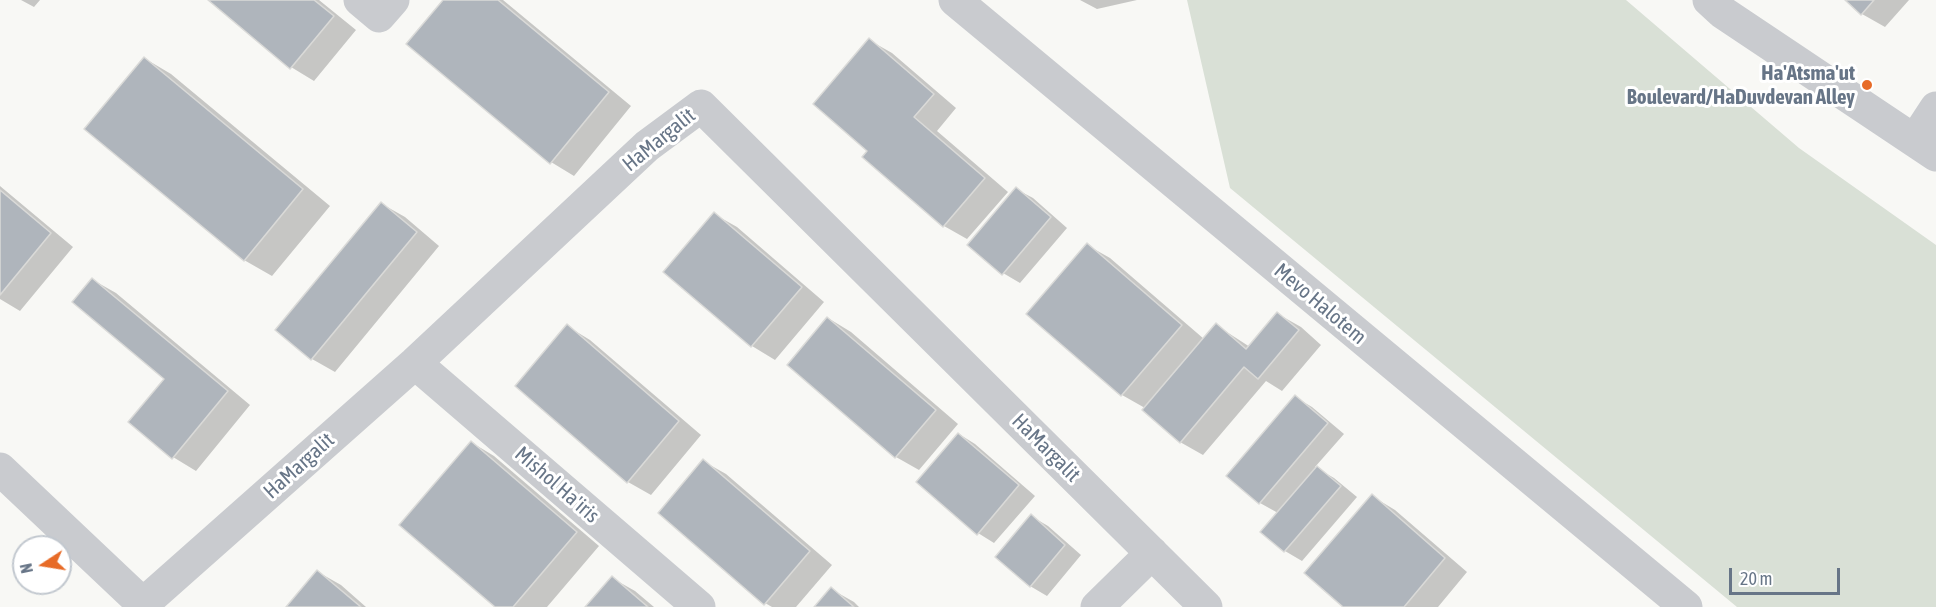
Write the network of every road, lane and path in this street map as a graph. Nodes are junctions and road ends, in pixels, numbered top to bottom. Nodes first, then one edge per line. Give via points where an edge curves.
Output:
1 (360, 0) edge
2 (393, 0) edge
3 (955, 0) edge
4 (1709, 0) edge
5 (1936, 108) edge
6 (1925, 147) edge
7 (415, 363) junction
8 (0, 469) edge
9 (1152, 553) junction
10 (145, 605) edge
11 (699, 607) edge
12 (1097, 607) edge
13 (1206, 607) edge
14 (1686, 607) edge

1 - 2 street via 379,16
3 - 14 street, Mevo Halotem
4 - 6 street
5 - 6 street
7 - 9 street, HaMargalit via 647,146 701,106
7 - 10 street, HaMargalit
7 - 11 street, Mishol Ha'iris
8 - 10 street
9 - 12 street
9 - 13 street, HaMargalit

